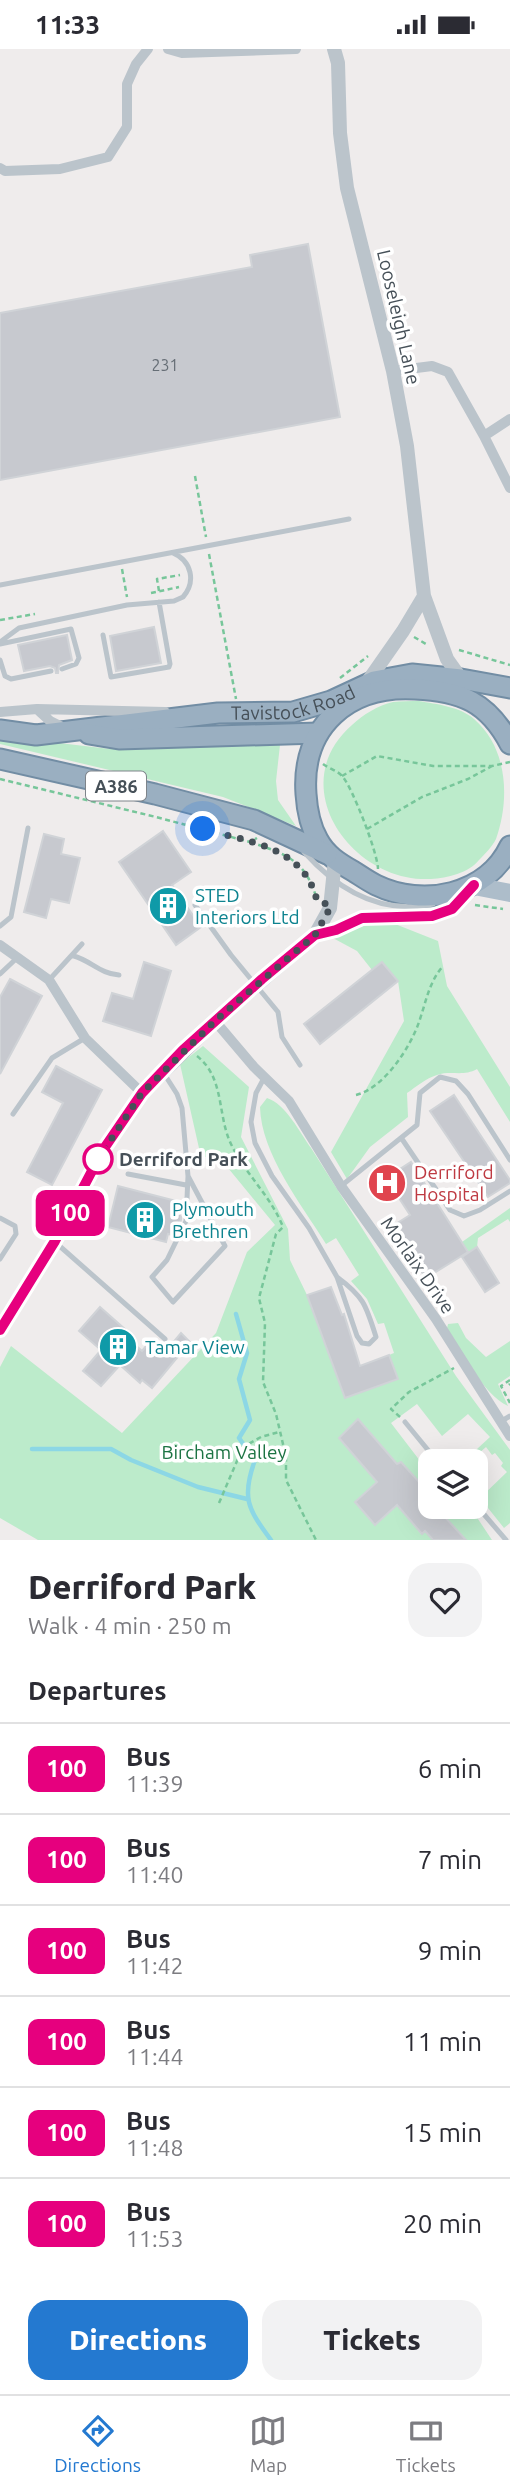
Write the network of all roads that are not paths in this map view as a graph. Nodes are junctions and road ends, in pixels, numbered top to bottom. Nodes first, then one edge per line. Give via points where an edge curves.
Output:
1 (148, 49) edge
2 (168, 49) edge
3 (296, 49) edge
4 (334, 49) edge
5 (0, 168) edge
6 (393, 371) junction
7 (510, 419) edge
8 (484, 436) junction
9 (510, 488) edge
10 (349, 519) dead end
11 (172, 553) junction
12 (0, 585) edge
13 (424, 596) junction
14 (157, 602) junction
15 (103, 635) dead end
16 (0, 643) edge
17 (0, 660) edge
18 (62, 669) dead end
19 (51, 671) dead end
20 (461, 679) junction
21 (510, 688) edge
22 (361, 692) junction
23 (475, 701) junction
24 (37, 709) junction
25 (0, 712) edge
26 (218, 713) junction
27 (0, 730) edge
28 (71, 731) junction
29 (318, 733) junction
30 (510, 744) edge
31 (0, 759) edge
32 (28, 828) dead end
33 (282, 832) junction
34 (510, 846) edge
35 (331, 857) junction
36 (333, 880) junction
37 (510, 893) edge
38 (472, 895) junction
39 (449, 901) dead end
40 (438, 903) dead end
41 (195, 905) dead end
42 (0, 926) edge
43 (315, 935) junction
44 (82, 944) dead end
45 (0, 945) edge
46 (74, 956) junction
47 (18, 957) junction
48 (0, 974) edge
49 (118, 975) dead end
50 (49, 980) junction
51 (256, 984) junction
52 (215, 1021) junction
53 (85, 1038) junction
54 (300, 1065) dead end
55 (162, 1070) junction
56 (264, 1078) junction
57 (142, 1093) junction
58 (13, 1114) dead end
59 (402, 1139) junction
60 (510, 1160) edge
61 (128, 1174) dead end
62 (188, 1176) junction
63 (186, 1185) junction
64 (341, 1186) junction
65 (510, 1191) edge
66 (0, 1218) edge
67 (55, 1241) junction
68 (0, 1259) edge
69 (337, 1277) junction
70 (0, 1330) edge
71 (165, 1339) dead end
72 (505, 1419) edge
73 (405, 1422) dead end
74 (510, 1436) edge
75 (427, 1449) edge
76 (488, 1519) edge
77 (506, 1540) edge

1 - 5 street via 127,84 127,128 108,157 60,169
2 - 3 street via 182,53
4 - 6 street, Looseleigh Lane via 347,188
6 - 8 street via 432,366 448,372
6 - 13 street, Looseleigh Lane via 407,446
7 - 8 street
8 - 9 street
10 - 11 lane
11 - 12 lane
11 - 14 lane via 185,562 192,582 183,597
13 - 20 street, Looseleigh Lane via 447,659
13 - 22 street
14 - 15 lane via 169,667 111,677
14 - 16 lane via 19,628
16 - 18 lane via 71,629 79,658
17 - 19 lane via 5,676 11,679
20 - 21 highway, Tavistock Road
20 - 22 highway, Tavistock Road via 412,674 383,679
20 - 23 street, Looseleigh Lane
22 - 23 highway via 412,688
22 - 26 highway, Tavistock Road via 293,712
22 - 29 highway
23 - 30 highway
24 - 25 street
24 - 26 street
24 - 28 street, Tavistock Road
26 - 28 highway, Tavistock Road
27 - 28 highway, Tavistock Road via 36,735
28 - 29 highway, Tavistock Road via 120,739
29 - 35 highway via 307,759 307,806 314,832
31 - 33 highway, A386 via 254,820
32 - 42 lane via 11,917
33 - 35 highway, A386
33 - 36 lane
34 - 38 highway
35 - 36 street
35 - 38 highway via 379,886 406,894
36 - 40 lane via 383,905 417,908
36 - 43 street via 330,905
37 - 38 main road
38 - 39 lane
38 - 43 street via 432,916 362,918
41 - 51 lane
43 - 51 street
44 - 46 lane
45 - 47 street
46 - 49 lane
46 - 50 lane
47 - 48 lane
47 - 50 street
50 - 53 street
51 - 52 street
51 - 54 lane via 278,1013 282,1037
52 - 55 street
52 - 56 street, Morlaix Drive
53 - 57 street
53 - 58 lane via 52,1058
55 - 57 street
55 - 62 lane via 182,1108
56 - 64 street, Morlaix Drive via 289,1101
56 - 69 lane via 250,1122 255,1143
57 - 67 street via 103,1150
59 - 60 lane via 417,1125 420,1093 440,1077 448,1078 468,1094
59 - 64 lane
59 - 65 lane via 450,1210 464,1216
61 - 63 lane
62 - 63 lane
62 - 63 lane via 225,1246 173,1302 152,1277 167,1260 186,1221
64 - 72 street, Morlaix Drive
66 - 68 lane via 15,1226 16,1234
67 - 70 street
67 - 71 lane
69 - 69 lane via 358,1293 366,1307 376,1337 369,1344 357,1336
72 - 74 street, Morlaix Drive
73 - 75 lane
76 - 77 lane

